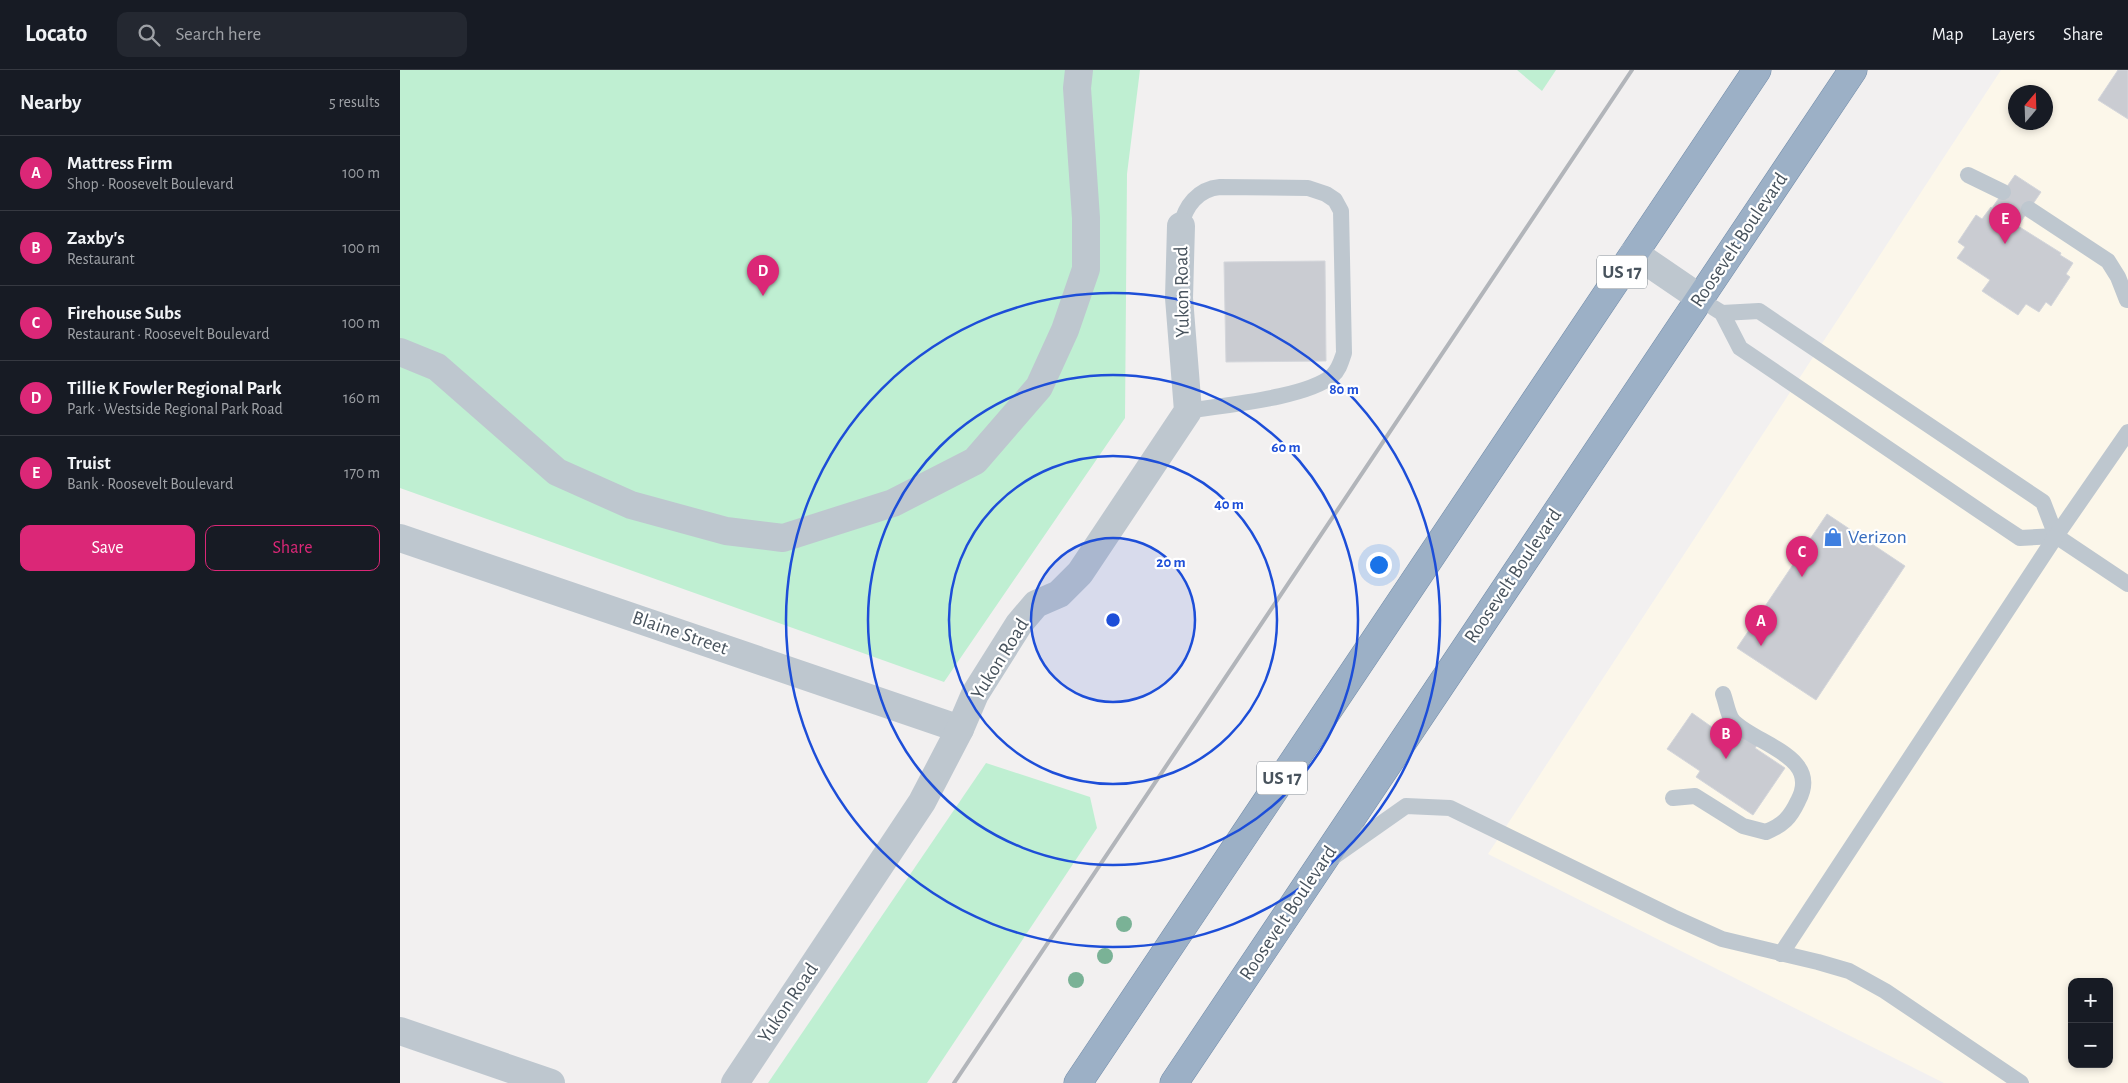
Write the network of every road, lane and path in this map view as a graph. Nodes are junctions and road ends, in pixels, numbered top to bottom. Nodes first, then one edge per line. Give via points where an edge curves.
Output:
1 (1079, 70) edge
2 (1757, 70) edge
3 (1853, 70) edge
4 (1968, 175) dead end
5 (2003, 192) dead end
6 (2029, 209) dead end
7 (1181, 226) joint
8 (1634, 253) junction
9 (2127, 300) edge
10 (1711, 305) junction
11 (400, 352) edge
12 (1188, 411) junction
13 (2128, 432) edge
14 (2056, 536) junction
15 (400, 538) edge
16 (2128, 584) edge
17 (1723, 694) dead end
18 (960, 729) junction
19 (1673, 798) dead end
20 (1318, 868) junction
21 (1781, 954) junction
22 (400, 1031) edge
23 (551, 1083) edge
24 (735, 1083) edge
25 (1078, 1083) edge
26 (1174, 1083) edge
27 (2022, 1083) edge

1 - 11 street via 1077,88 1086,268 1065,330 1038,387 975,461 893,503 783,538 726,531 631,505 557,472 437,367
2 - 8 highway, US 17
3 - 10 highway, Roosevelt Boulevard
4 - 5 lane
6 - 9 lane via 2108,261
7 - 12 street, Yukon Road via 1179,298
7 - 12 lane via 1186,210 1196,198 1220,187 1308,188 1336,200 1341,211 1344,353 1338,370 1322,382 1290,394
8 - 10 street
8 - 25 highway, US 17
10 - 14 lane via 1740,348 1990,518 2020,538
10 - 14 lane via 1759,311 2044,502
10 - 20 highway, Roosevelt Boulevard
12 - 18 street, Yukon Road via 1080,573 1059,594 1036,604 1019,624 975,694
13 - 14 lane
14 - 16 lane
14 - 21 lane
15 - 18 street, Blaine Street
17 - 19 lane via 1733,721 1790,758 1803,775 1804,791 1782,825 1766,832 1743,826 1695,796
18 - 24 street, Yukon Road via 922,802
20 - 21 lane via 1406,806 1450,808 1722,939
20 - 26 highway, Roosevelt Boulevard
21 - 27 lane via 1849,971 1885,991
22 - 23 street

